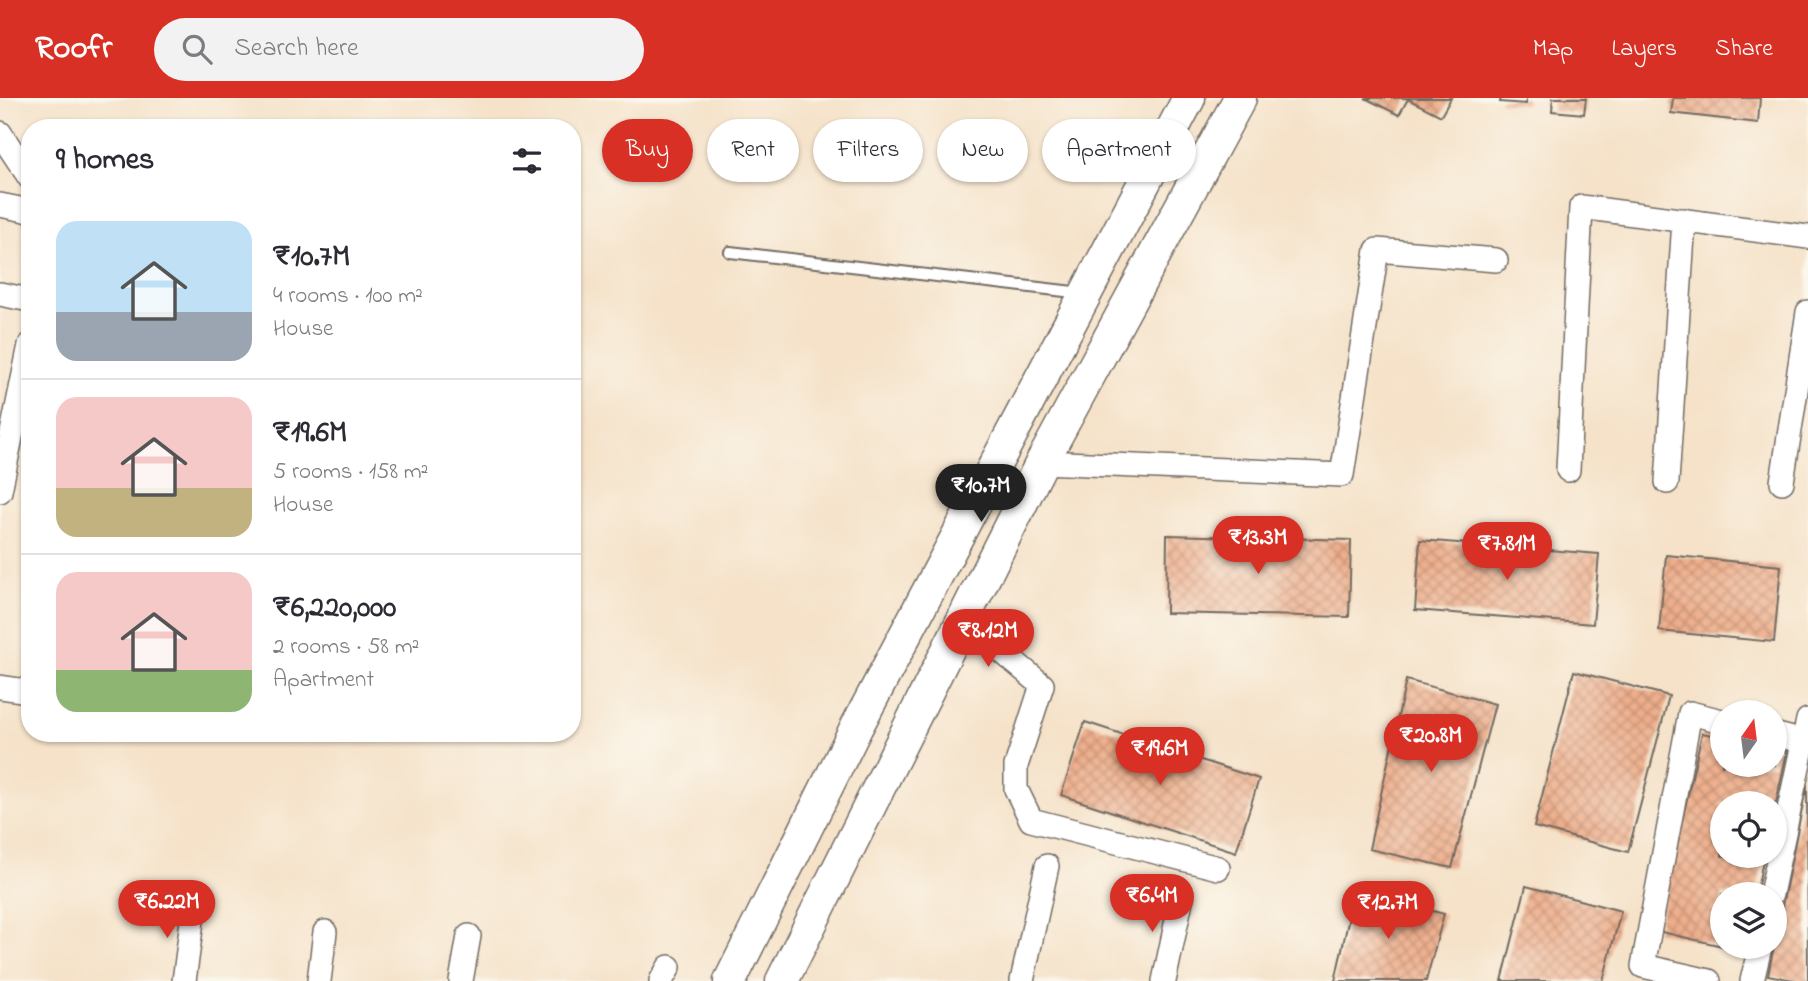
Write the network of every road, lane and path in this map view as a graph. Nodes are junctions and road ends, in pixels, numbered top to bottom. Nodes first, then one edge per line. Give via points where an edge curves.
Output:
1 (1189, 98) edge
2 (1240, 98) edge
3 (0, 133) edge
4 (21, 164) edge
5 (0, 205) edge
6 (21, 209) edge
7 (1684, 220) junction
8 (1808, 237) edge
9 (730, 252) dead end
10 (1496, 260) dead end
11 (1086, 293) junction
12 (0, 294) edge
13 (21, 298) edge
14 (1808, 312) edge
15 (21, 389) edge
16 (1042, 462) junction
17 (1568, 470) dead end
18 (1667, 482) dead end
19 (1782, 482) dead end
20 (0, 491) edge
21 (963, 619) junction
22 (1710, 718) edge
23 (1787, 734) edge
24 (1806, 735) edge
25 (1047, 866) dead end
26 (1218, 868) dead end
27 (1774, 882) edge
28 (1182, 896) dead end
29 (194, 906) dead end
30 (325, 932) dead end
31 (469, 936) dead end
32 (1757, 959) edge
33 (184, 981) edge
34 (319, 981) edge
35 (461, 981) edge
36 (730, 981) edge
37 (782, 981) edge
38 (1021, 981) edge
39 (1164, 981) edge
40 (1709, 981) edge
41 (1752, 981) edge

1 - 11 street
2 - 16 street
3 - 4 street
5 - 6 street
7 - 8 street
7 - 17 street via 1581,207
7 - 18 street
9 - 11 lane
10 - 16 street via 1377,250 1342,475
11 - 36 street via 856,727
12 - 13 street
14 - 19 street
15 - 20 street
16 - 21 street
21 - 26 street via 1042,685 1016,766 1016,789 1031,820
21 - 37 street
22 - 40 street via 1690,713 1643,966
23 - 24 street
24 - 27 street
25 - 38 street
28 - 39 street
29 - 33 street
30 - 34 street
31 - 35 street
32 - 41 street

